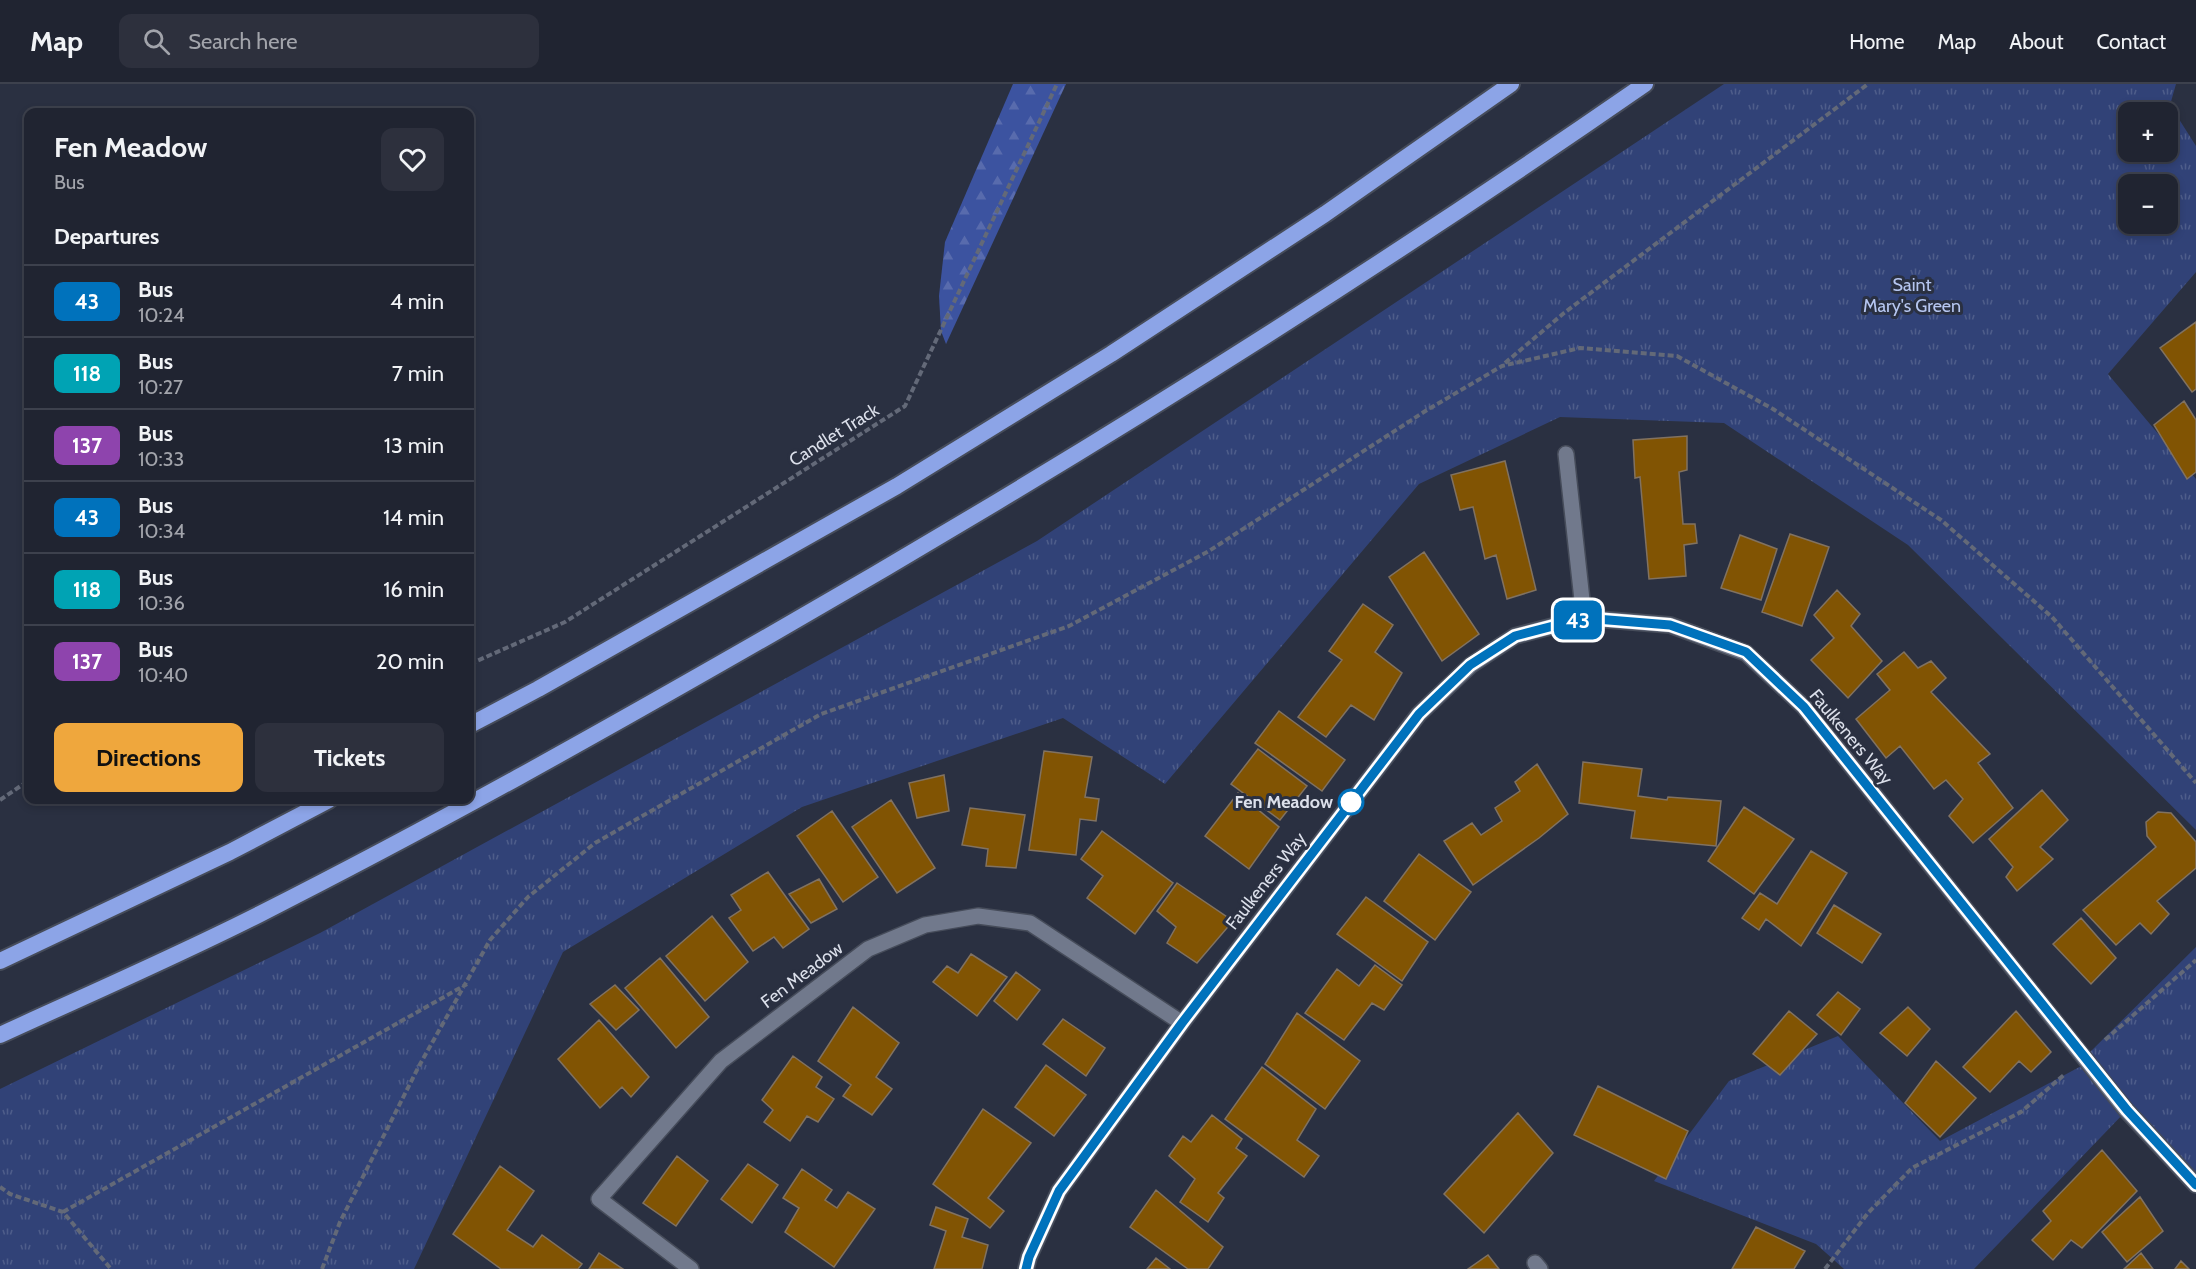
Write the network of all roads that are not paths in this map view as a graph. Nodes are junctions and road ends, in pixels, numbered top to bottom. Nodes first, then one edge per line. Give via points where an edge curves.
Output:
1 (1511, 84) edge
2 (1645, 84) edge
3 (1566, 454) dead end
4 (1584, 618) junction
5 (474, 723) edge
6 (474, 800) edge
7 (321, 804) edge
8 (467, 804) edge
9 (0, 961) edge
10 (1182, 1023) junction
11 (0, 1035) edge
12 (2196, 1185) edge
13 (691, 1269) edge
14 (1026, 1269) edge

1 - 5 highway via 1325,214 1111,354 897,486
2 - 6 highway via 1353,279 934,541 586,741
3 - 4 street
4 - 10 street, Faulkeners Way via 1515,636 1470,665 1419,714
4 - 12 street, Faulkeners Way via 1670,625 1746,652 1804,707 2084,1058
7 - 9 highway via 230,852
8 - 11 highway via 258,915
10 - 13 street, Fen Meadow via 1030,923 978,916 925,925 868,949 721,1061 599,1199
10 - 14 street, Faulkeners Way via 1059,1191

